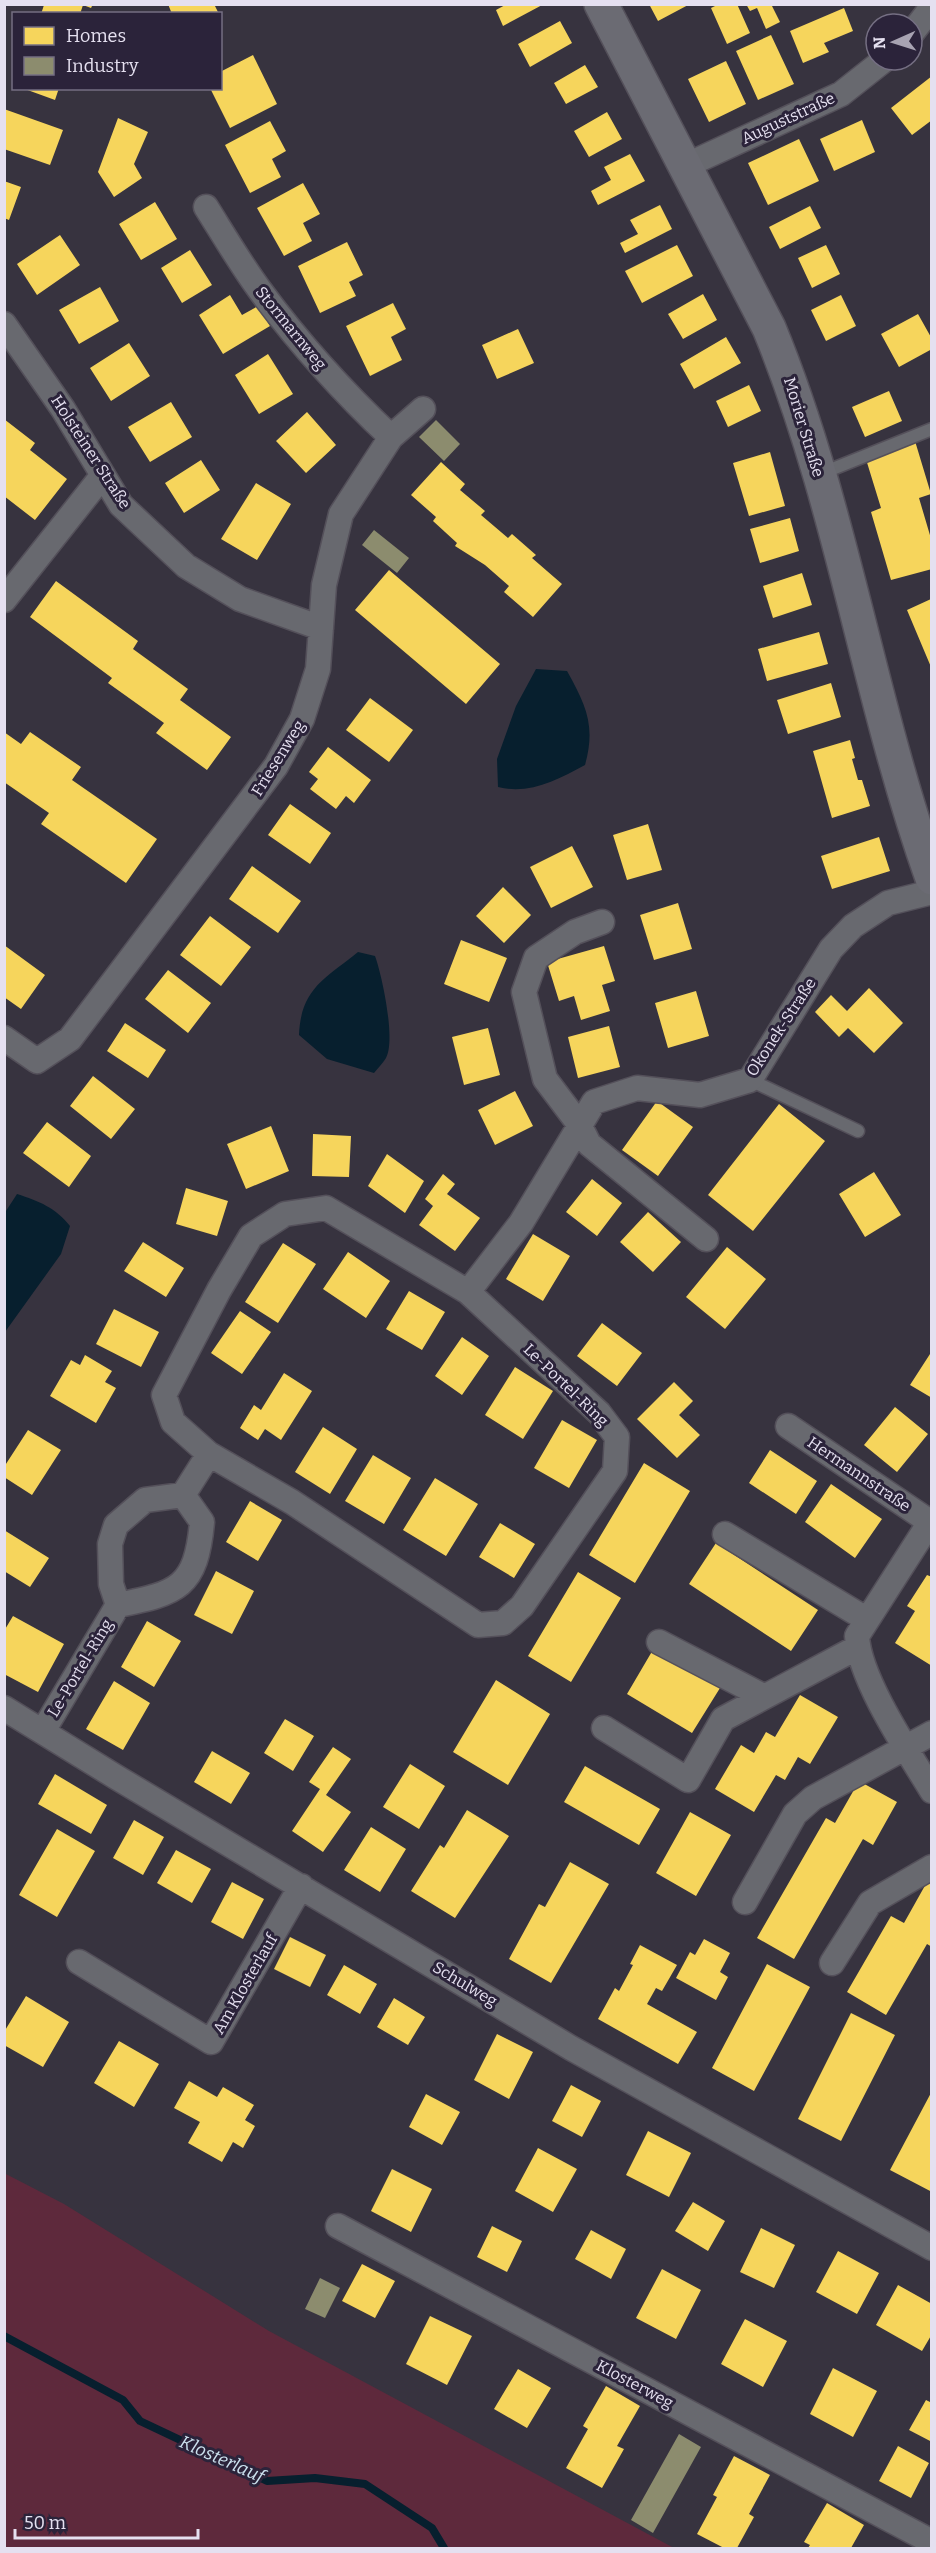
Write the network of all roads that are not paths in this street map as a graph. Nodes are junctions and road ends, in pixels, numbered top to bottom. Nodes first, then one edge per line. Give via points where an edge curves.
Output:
1 (601, 4) edge
2 (869, 72) edge
3 (685, 166) junction
4 (206, 207) dead end
5 (4, 324) edge
6 (423, 409) dead end
7 (932, 429) edge
8 (391, 437) junction
9 (103, 475) junction
10 (819, 475) junction
11 (4, 600) edge
12 (321, 628) junction
13 (932, 878) edge
14 (932, 892) edge
15 (602, 922) dead end
16 (4, 1038) edge
17 (750, 1080) junction
18 (579, 1124) junction
19 (858, 1131) dead end
20 (706, 1239) dead end
21 (468, 1292) junction
22 (788, 1426) dead end
23 (208, 1454) junction
24 (183, 1495) junction
25 (931, 1520) edge
26 (725, 1534) dead end
27 (118, 1605) junction
28 (866, 1619) junction
29 (659, 1642) dead end
30 (858, 1647) junction
31 (763, 1696) junction
32 (4, 1708) edge
33 (604, 1728) dead end
34 (43, 1731) junction
35 (932, 1733) edge
36 (906, 1747) junction
37 (932, 1791) edge
38 (932, 1867) edge
39 (301, 1886) junction
40 (745, 1902) dead end
41 (79, 1962) dead end
42 (832, 1963) dead end
43 (338, 2226) dead end
44 (932, 2248) edge
45 (932, 2542) edge

1 - 3 main road, Morier Straße
2 - 3 street, Auguststraße via 841,94
3 - 10 main road, Morier Straße via 769,328 805,422
4 - 8 street, Stormarnweg via 258,288 290,328 348,397
5 - 9 street, Holsteiner Straße
6 - 8 street, Friesenweg
7 - 10 lane
8 - 12 street, Friesenweg via 341,514 324,585
9 - 11 street
9 - 12 street, Holsteiner Straße via 121,505 186,566 240,599
10 - 13 main road, Morier Straße via 883,715
12 - 16 street, Friesenweg via 318,669 303,720 276,766 70,1039 37,1061
14 - 17 street, Okonek-Straße via 888,903 854,926 831,949
15 - 18 street via 575,932 536,958 524,992 545,1079
17 - 18 street, Okonek-Straße via 700,1095 637,1088 594,1102
17 - 19 lane
18 - 20 street via 589,1144
18 - 21 street, Okonek-Straße via 521,1223
21 - 23 street, Le-Portel-Ring via 326,1208 285,1214 251,1236 164,1395 173,1422
21 - 23 street, Le-Portel-Ring via 599,1413 617,1437 615,1471 522,1606 503,1623 478,1625 292,1502
22 - 25 street, Hermannstraße
23 - 24 street
24 - 27 street, Le-Portel-Ring via 145,1500 116,1525 110,1544 111,1584
24 - 27 street, Le-Portel-Ring via 202,1522 199,1553 191,1574 162,1596
25 - 28 street, Hermannstraße
26 - 28 street
27 - 34 street, Le-Portel-Ring
28 - 30 street, Hermannstraße via 857,1636
29 - 31 street
30 - 31 street
30 - 36 street via 867,1674
31 - 33 street via 723,1719 688,1780
32 - 34 street, Schulweg
34 - 39 street, Schulweg
35 - 36 street
36 - 37 street
36 - 40 street via 813,1798 795,1814
38 - 42 street via 870,1903
39 - 41 street, Am Klosterlauf via 212,2042
39 - 44 street, Schulweg via 571,2048
43 - 45 street, Klosterweg

